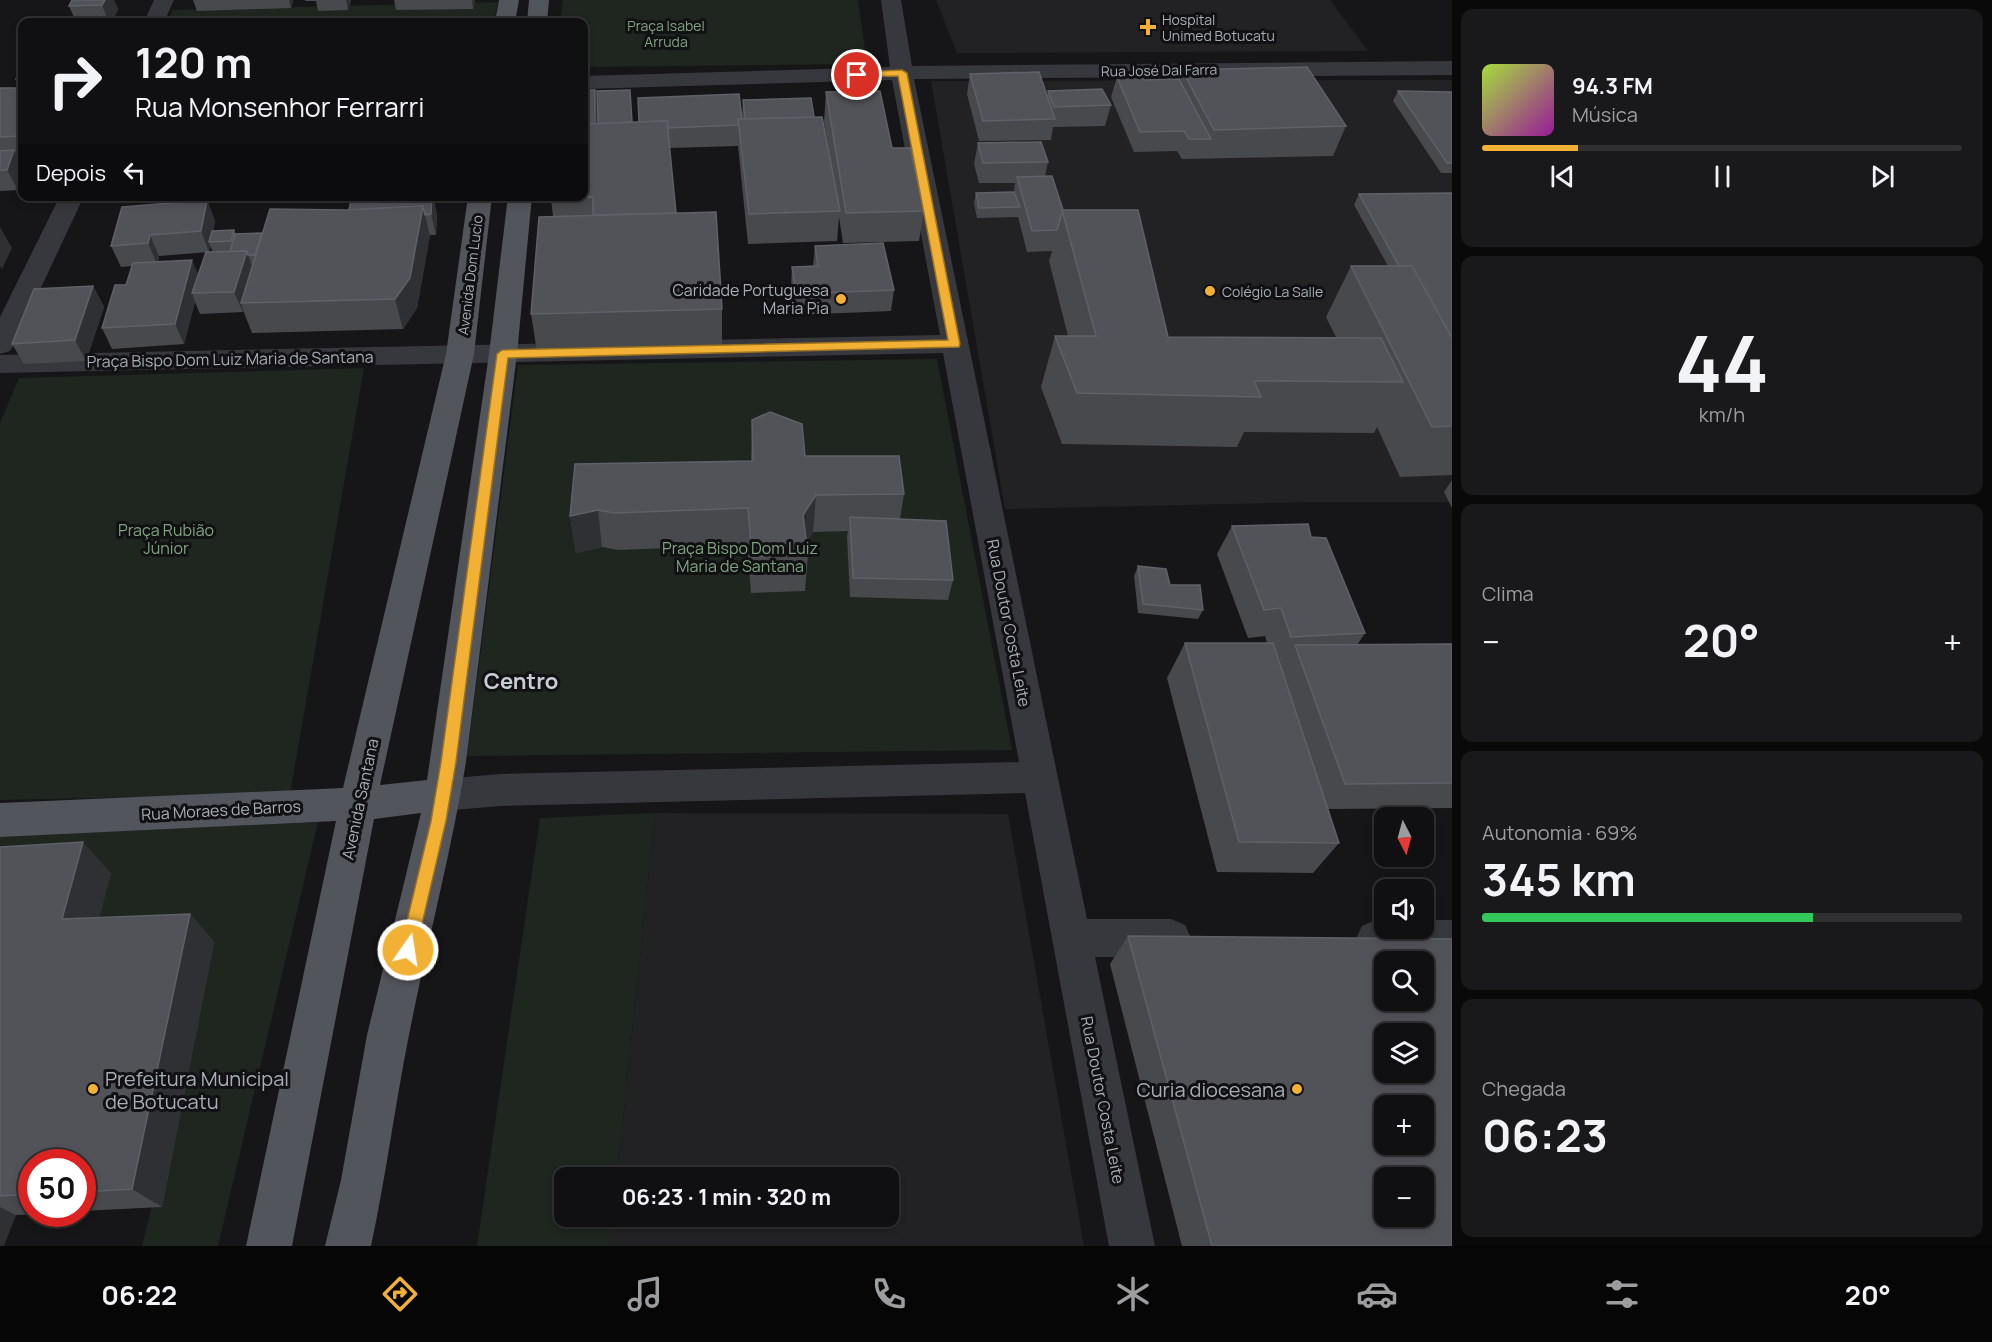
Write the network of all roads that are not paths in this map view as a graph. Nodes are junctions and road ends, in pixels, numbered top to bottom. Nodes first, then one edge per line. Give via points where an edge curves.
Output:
1 (164, 0) edge
2 (509, 0) edge
3 (539, 0) edge
4 (891, 0) edge
5 (156, 18) edge
6 (507, 18) edge
7 (537, 18) edge
8 (1452, 68) edge
9 (902, 73) junction
10 (588, 83) edge
11 (70, 201) edge
12 (479, 201) edge
13 (519, 201) edge
14 (955, 344) junction
15 (0, 345) edge
16 (460, 354) junction
17 (502, 354) junction
18 (0, 364) edge
19 (1039, 777) junction
20 (442, 795) junction
21 (358, 804) junction
22 (0, 820) edge
23 (1071, 938) junction
24 (1211, 938) edge
25 (1339, 939) edge
26 (1452, 939) edge
27 (269, 1246) edge
28 (348, 1246) edge
29 (1132, 1246) edge

1 - 5 street
2 - 6 main road
3 - 7 main road
4 - 9 street, Rua Doutor Costa Leite
8 - 9 street, Rua José Dal Farra
9 - 10 street
9 - 14 street, Rua Doutor Costa Leite
11 - 15 street
12 - 16 main road, Avenida Dom Lucio
13 - 17 main road
14 - 17 street, Praça Bispo Dom Luiz Maria de Santana
14 - 19 street, Rua Doutor Costa Leite
16 - 17 street, Praça Bispo Dom Luiz Maria de Santana
16 - 18 street, Praça Bispo Dom Luiz Maria de Santana
16 - 21 main road, Avenida Santana
17 - 20 main road
19 - 20 street via 500,790
19 - 23 street, Rua Doutor Costa Leite
20 - 21 main road, Rua Moraes de Barros
20 - 28 main road via 388,1035
21 - 22 main road, Rua Moraes de Barros
21 - 27 main road, Avenida Santana
23 - 24 street
23 - 29 street, Rua Doutor Costa Leite
25 - 26 street

